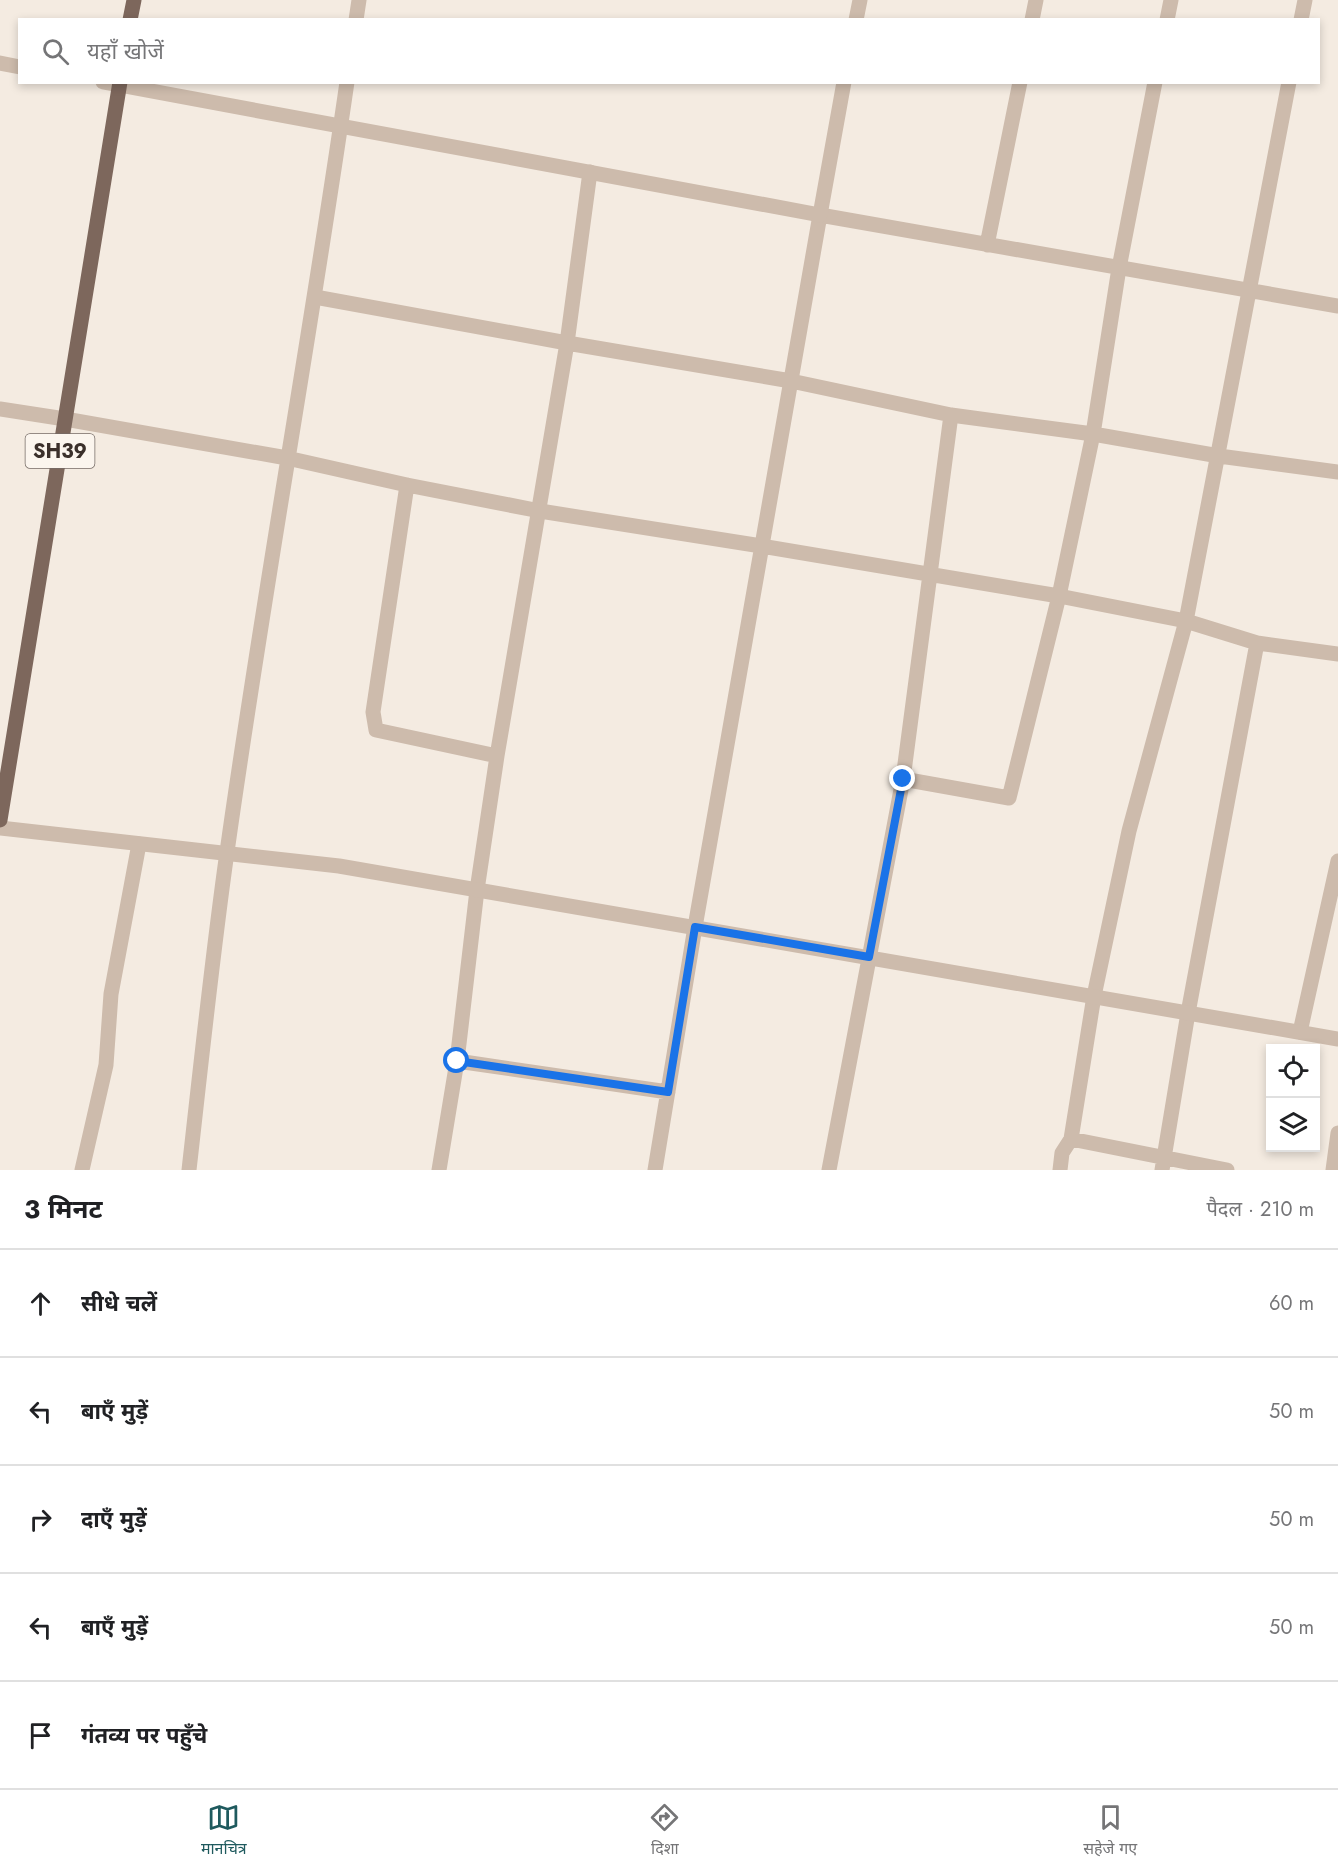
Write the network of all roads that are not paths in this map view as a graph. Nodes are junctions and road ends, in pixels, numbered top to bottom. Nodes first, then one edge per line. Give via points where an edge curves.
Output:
1 (134, 0) edge
2 (359, 0) edge
3 (860, 0) edge
4 (1036, 0) edge
5 (1171, 0) edge
6 (1305, 0) edge
7 (130, 18) edge
8 (356, 18) edge
9 (856, 18) edge
10 (1032, 18) edge
11 (1167, 18) edge
12 (1301, 18) edge
13 (0, 63) edge
14 (18, 67) edge
15 (120, 84) edge
16 (347, 84) edge
17 (844, 84) edge
18 (1020, 84) edge
19 (1155, 84) edge
20 (1289, 84) edge
21 (341, 126) junction
22 (590, 172) junction
23 (820, 215) junction
24 (987, 244) junction
25 (1119, 268) junction
26 (1248, 290) junction
27 (315, 297) junction
28 (1338, 306) edge
29 (567, 343) junction
30 (791, 381) junction
31 (0, 409) edge
32 (951, 415) junction
33 (65, 419) junction
34 (1093, 434) junction
35 (1219, 456) junction
36 (287, 458) junction
37 (1338, 472) edge
38 (407, 485) junction
39 (540, 511) junction
40 (762, 546) junction
41 (931, 576) junction
42 (1059, 596) junction
43 (1186, 621) junction
44 (1257, 643) junction
45 (1338, 654) edge
46 (497, 756) junction
47 (903, 779) junction
48 (0, 820) edge
49 (0, 828) edge
50 (139, 844) junction
51 (227, 853) junction
52 (1338, 861) edge
53 (477, 890) junction
54 (695, 927) junction
55 (869, 957) junction
56 (1094, 996) junction
57 (1188, 1012) junction
58 (1300, 1032) junction
59 (1338, 1039) edge
60 (457, 1061) junction
61 (668, 1092) junction
62 (1338, 1133) edge
63 (1071, 1139) junction
64 (1164, 1164) edge
65 (82, 1170) edge
66 (189, 1170) edge
67 (439, 1170) edge
68 (655, 1170) edge
69 (828, 1170) edge
70 (1060, 1170) edge
71 (1227, 1170) edge
72 (1333, 1170) edge

1 - 7 main road
2 - 8 street
3 - 9 street
4 - 10 street
5 - 11 street
6 - 12 street
13 - 14 street
15 - 21 street
15 - 33 main road, SH39
16 - 21 street
17 - 23 street
18 - 24 street
19 - 25 street
20 - 26 street
21 - 22 street
21 - 27 street
22 - 23 street
22 - 29 street
23 - 24 street
23 - 30 street
24 - 25 street
25 - 26 street
25 - 34 street
26 - 28 street
26 - 35 street
27 - 29 street
27 - 36 street
29 - 30 street
29 - 39 street
30 - 32 street
30 - 40 street
31 - 33 street
32 - 34 street
32 - 41 street
33 - 36 street
33 - 48 main road, SH39
34 - 35 street
34 - 42 street
35 - 37 street
35 - 43 street
36 - 38 street
36 - 51 street
38 - 39 street
38 - 46 street via 373,712 376,730
39 - 40 street
39 - 46 street
40 - 41 street
40 - 54 street
41 - 42 street
41 - 47 street
42 - 43 street
42 - 47 street via 1009,798
43 - 44 street
43 - 56 street via 1129,831
44 - 45 street
44 - 57 street
46 - 53 street
47 - 55 street
49 - 50 street
50 - 51 street
50 - 65 street via 111,994 106,1065
51 - 53 street via 339,866
51 - 66 street
52 - 58 street
53 - 54 street
53 - 60 street
54 - 55 street
54 - 61 street
55 - 56 street
55 - 69 street
56 - 57 street
56 - 63 street
57 - 58 street
57 - 64 street
58 - 59 street
60 - 61 street
60 - 67 street
61 - 68 street
62 - 72 street
63 - 64 street
63 - 70 street via 1062,1153
64 - 71 street

